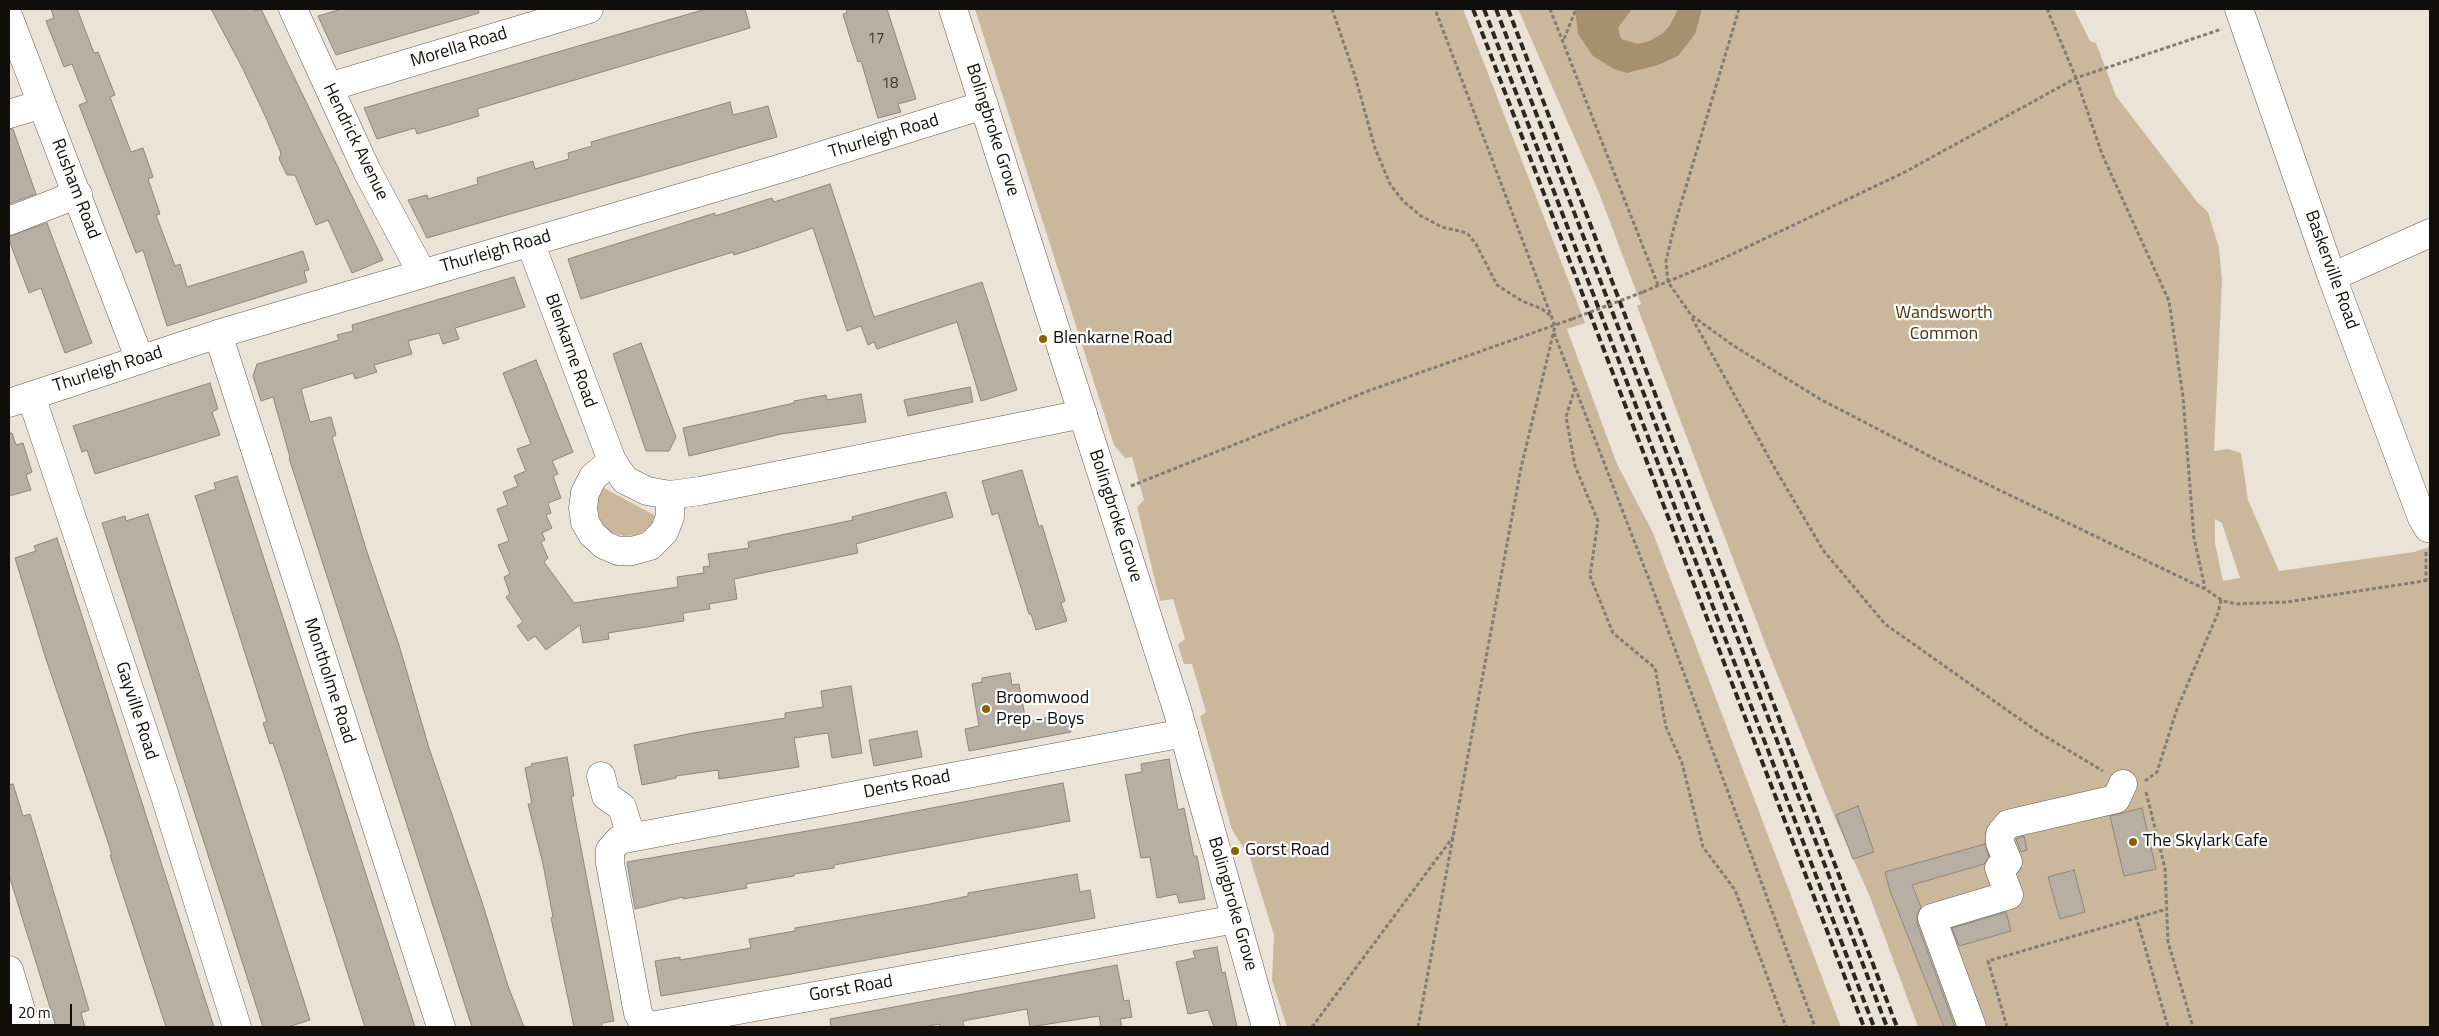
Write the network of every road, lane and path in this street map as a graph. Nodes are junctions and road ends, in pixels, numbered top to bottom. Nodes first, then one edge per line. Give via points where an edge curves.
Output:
1 (293, 9) edge
2 (589, 9) edge
3 (953, 9) edge
4 (1332, 9) edge
5 (1435, 9) edge
6 (1550, 9) edge
7 (1576, 9) edge
8 (1739, 9) edge
9 (2047, 9) edge
10 (2241, 15) edge
11 (9, 18) edge
12 (1564, 40) junction
13 (2076, 78) junction
14 (329, 87) junction
15 (42, 104) junction
16 (984, 106) junction
17 (9, 114) edge
18 (78, 194) junction
19 (9, 221) edge
20 (2430, 233) edge
21 (530, 242) junction
22 (420, 274) junction
23 (2332, 277) junction
24 (1668, 282) junction
25 (1658, 285) junction
26 (1691, 315) junction
27 (1552, 317) junction
28 (1554, 326) junction
29 (1554, 333) junction
30 (218, 334) junction
31 (140, 360) junction
32 (1575, 388) junction
33 (20, 399) edge
34 (1083, 414) junction
35 (612, 461) junction
36 (1125, 488) dead end
37 (670, 495) junction
38 (2428, 536) edge
39 (2428, 581) edge
40 (2205, 589) junction
41 (2221, 600) junction
42 (1184, 733) junction
43 (601, 776) dead end
44 (2134, 783) junction
45 (1454, 835) junction
46 (631, 836) junction
47 (2167, 909) junction
48 (2136, 916) junction
49 (1236, 919) junction
50 (9, 970) edge
51 (26, 1027) edge
52 (237, 1027) edge
53 (441, 1027) edge
54 (1266, 1027) edge
55 (1312, 1027) edge
56 (1418, 1027) edge
57 (1786, 1027) edge
58 (1815, 1027) edge
59 (1972, 1027) edge
60 (2007, 1027) edge
61 (2168, 1027) edge
62 (2193, 1027) edge

1 - 14 street, Hendrick Avenue
2 - 14 street, Morella Road
3 - 16 street, Bolingbroke Grove
4 - 27 path via 1375,148 1390,184 1421,216 1442,227 1467,233 1497,285
5 - 27 path
6 - 12 path
7 - 12 path
8 - 24 path via 1674,227 1666,261
9 - 13 path
10 - 13 path
10 - 23 street, Baskerville Road
11 - 15 street, Rusham Road
12 - 25 path
13 - 24 path via 1905,172
13 - 40 path via 2102,154 2169,301 2183,398 2194,538
14 - 22 street, Hendrick Avenue via 367,171
15 - 17 street
15 - 18 street, Rusham Road
16 - 21 street, Thurleigh Road
16 - 34 street, Bolingbroke Grove
18 - 19 street
18 - 31 street, Rusham Road
20 - 23 street
21 - 22 street, Thurleigh Road
21 - 35 street, Blenkarne Road
22 - 30 street, Thurleigh Road
23 - 38 street, Baskerville Road
24 - 25 path
24 - 26 path
25 - 28 path, bridge
26 - 40 path via 1734,346 1829,403 1939,462
26 - 44 path via 1823,550 1885,624 2038,732
27 - 28 path
28 - 29 path
28 - 36 path via 1368,391
29 - 32 path
29 - 45 path via 1520,468
30 - 31 street, Thurleigh Road
30 - 53 street, Montholme Road
31 - 33 street, Thurleigh Road
32 - 57 path via 1566,417 1576,466 1598,521 1590,576 1613,633 1656,668 1666,727 1682,763 1703,847 1735,890
32 - 58 path
33 - 52 street, Gayville Road via 164,793
34 - 37 street, Blenkarne Road
34 - 42 street, Bolingbroke Grove
35 - 37 street, Blenkarne Road via 626,480 647,491
35 - 37 street via 593,477 583,508 584,522 604,545 618,551 650,546 664,532 670,517
38 - 39 path
39 - 41 path via 2287,602 2237,604
40 - 41 path
41 - 44 path via 2177,709 2157,772
42 - 46 street, Dents Road
42 - 49 street, Bolingbroke Grove
43 - 46 street via 606,796 622,806
44 - 47 path via 2166,868
44 - 59 street via 2116,799 2008,824 2000,834 2008,862 1999,868 2009,895 1932,918
45 - 55 path
45 - 56 path
46 - 49 street, Gorst Road via 619,840 610,850 610,863 638,1012 643,1022 651,1026
47 - 48 path
47 - 62 path via 2168,942
48 - 60 path via 1988,961
48 - 61 path
49 - 54 street, Bolingbroke Grove
50 - 51 street

